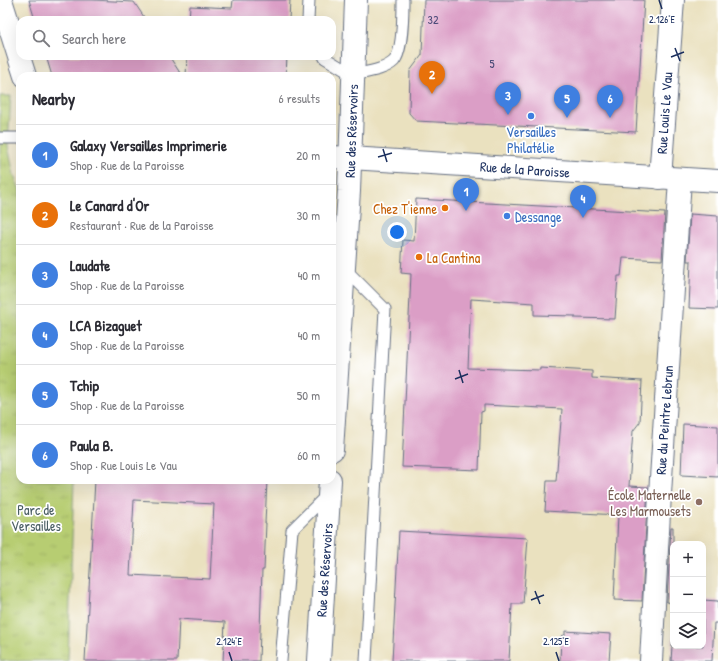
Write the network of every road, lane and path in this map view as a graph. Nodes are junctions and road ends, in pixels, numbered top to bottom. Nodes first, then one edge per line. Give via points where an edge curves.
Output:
1 (1, 0) edge
2 (309, 0) edge
3 (356, 0) edge
4 (403, 0) edge
5 (673, 0) edge
6 (308, 16) edge
7 (16, 48) edge
8 (20, 60) edge
9 (328, 60) edge
10 (24, 72) edge
11 (353, 75) junction
12 (0, 138) edge
13 (16, 138) edge
14 (341, 158) edge
15 (670, 178) junction
16 (718, 181) edge
17 (344, 268) junction
18 (336, 389) edge
19 (330, 487) edge
20 (281, 661) edge
21 (319, 661) edge
22 (366, 661) edge
23 (651, 661) edge

1 - 7 street
2 - 6 lane
3 - 11 street, Rue des Réservoirs
4 - 11 lane, Rue des Réservoirs via 402,40 395,60 384,67
5 - 15 street, Rue Louis Le Vau
8 - 10 street
9 - 11 lane
11 - 14 street, Rue des Réservoirs
12 - 13 lane
14 - 15 street, Rue de la Paroisse
14 - 17 street, Rue des Réservoirs
15 - 16 street, Rue de la Paroisse
15 - 23 street, Rue du Peintre Lebrun via 660,494
17 - 18 street, Rue des Réservoirs
17 - 22 lane via 385,309
19 - 20 lane via 292,530
19 - 21 street, Rue des Réservoirs

